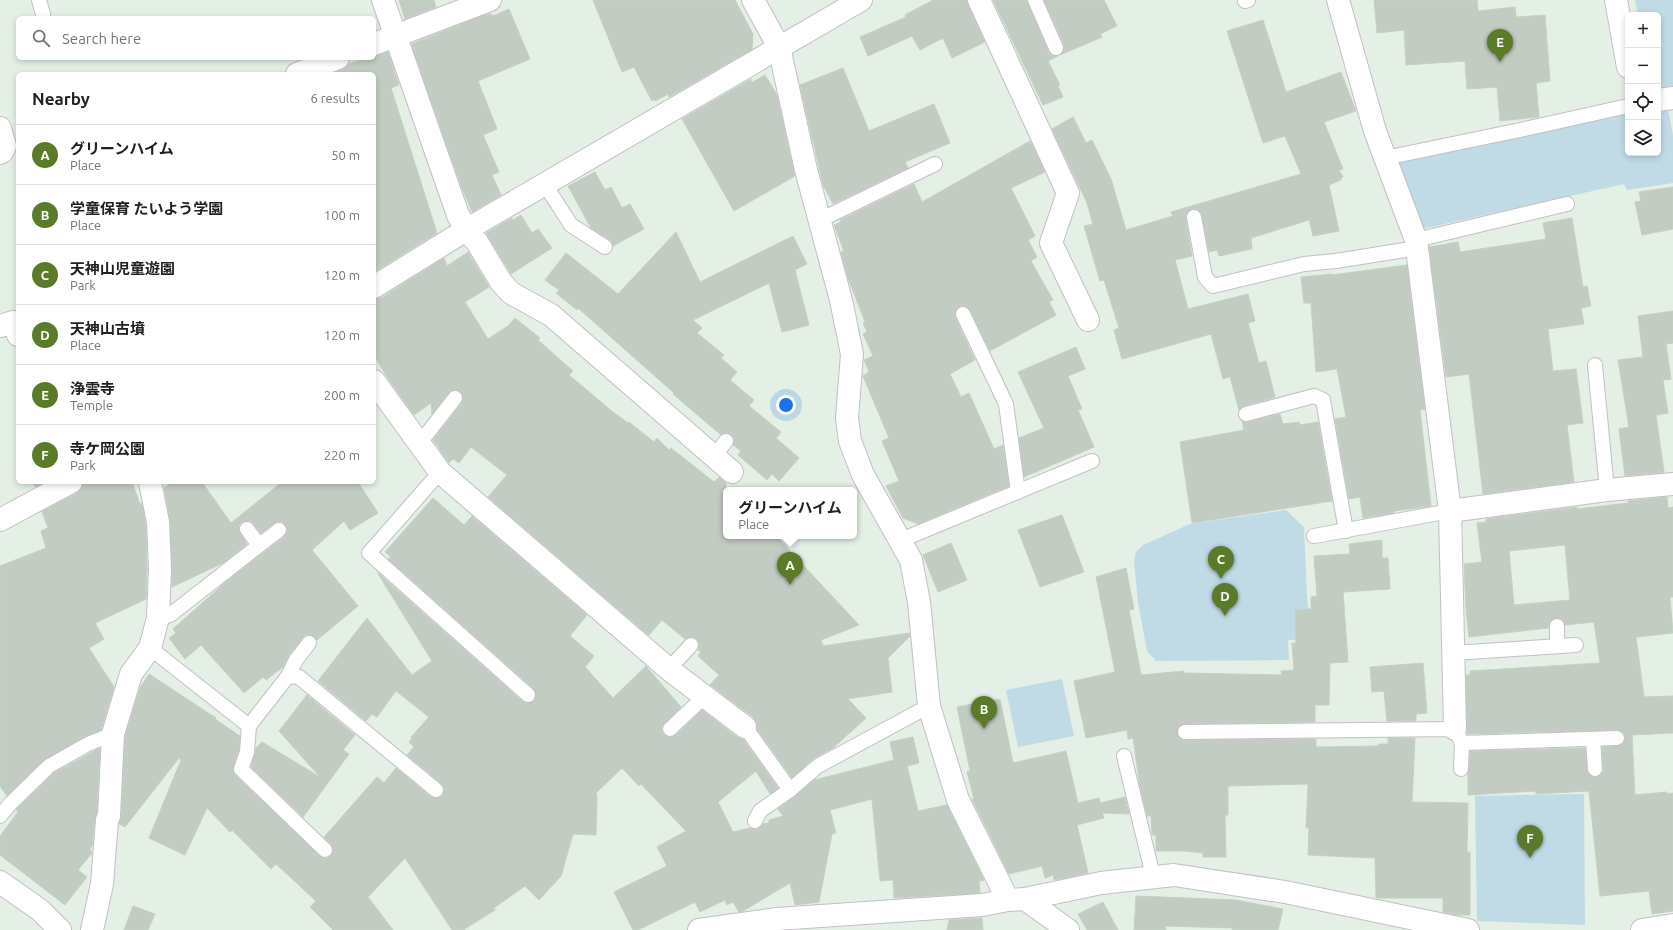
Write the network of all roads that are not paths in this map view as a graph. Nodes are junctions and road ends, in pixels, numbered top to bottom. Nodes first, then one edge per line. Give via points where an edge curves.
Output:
1 (39, 0) edge
2 (383, 0) edge
3 (490, 0) edge
4 (753, 0) edge
5 (861, 0) edge
6 (979, 0) edge
7 (1035, 0) edge
8 (1338, 0) edge
9 (1616, 0) edge
10 (43, 14) dead end
11 (395, 36) junction
12 (376, 43) edge
13 (779, 47) junction
14 (1056, 48) dead end
15 (1625, 50) edge
16 (333, 60) edge
17 (302, 72) edge
18 (1673, 98) edge
19 (1661, 100) edge
20 (1625, 107) edge
21 (0, 128) edge
22 (0, 153) edge
23 (1385, 158) junction
24 (935, 164) dead end
25 (544, 184) junction
26 (1567, 204) dead end
27 (1194, 217) dead end
28 (820, 220) junction
29 (466, 230) junction
30 (1416, 244) junction
31 (605, 247) dead end
32 (376, 286) edge
33 (963, 314) dead end
34 (1088, 320) dead end
35 (0, 326) edge
36 (16, 330) edge
37 (1595, 365) dead end
38 (376, 384) edge
39 (455, 398) dead end
40 (1246, 414) dead end
41 (419, 444) junction
42 (1092, 461) dead end
43 (440, 472) junction
44 (732, 472) dead end
45 (67, 484) edge
46 (150, 484) edge
47 (1673, 484) edge
48 (1607, 490) junction
49 (1018, 492) junction
50 (1450, 511) junction
51 (0, 520) edge
52 (247, 529) dead end
53 (279, 530) dead end
54 (1346, 531) junction
55 (1314, 536) dead end
56 (901, 540) junction
57 (259, 545) junction
58 (158, 618) junction
59 (1557, 626) dead end
60 (308, 643) dead end
61 (1576, 644) dead end
62 (691, 645) dead end
63 (1558, 646) junction
64 (150, 648) junction
65 (1454, 653) junction
66 (669, 669) junction
67 (288, 676) junction
68 (528, 695) dead end
69 (705, 696) junction
70 (929, 706) junction
71 (249, 726) junction
72 (745, 727) joint
73 (670, 730) dead end
74 (1185, 732) dead end
75 (113, 734) junction
76 (1458, 736) junction
77 (1617, 738) dead end
78 (1593, 739) junction
79 (1124, 756) dead end
80 (1461, 769) dead end
81 (1595, 769) dead end
82 (436, 790) dead end
83 (790, 790) junction
84 (0, 816) edge
85 (755, 820) dead end
86 (325, 850) dead end
87 (1153, 876) junction
88 (0, 882) edge
89 (1016, 900) junction
90 (1673, 925) edge
91 (711, 929) edge
92 (60, 930) edge
93 (92, 930) edge
94 (1068, 930) edge
95 (1468, 930) edge
96 (1642, 930) edge

1 - 10 lane
2 - 11 street
3 - 11 street
4 - 13 street
5 - 13 street
6 - 34 street via 1068,193 1050,243
7 - 14 lane
8 - 23 street
9 - 15 street
11 - 12 street
11 - 29 street via 458,215
13 - 25 street
13 - 28 street via 806,170
16 - 17 street
18 - 19 street
20 - 23 lane
21 - 22 street via 5,146
23 - 30 street
24 - 28 lane
25 - 29 street
25 - 31 lane via 571,224
26 - 30 lane
27 - 30 lane via 1205,277 1213,286 1304,264 1336,261
28 - 56 street via 852,354 847,418 850,441 863,475
29 - 32 street
29 - 44 street via 477,242 506,295 551,315 613,379 720,449
30 - 50 street
33 - 49 lane via 1010,402
35 - 36 street via 13,322
37 - 48 lane
38 - 41 street
39 - 41 lane
40 - 54 lane via 1314,396 1323,400
41 - 43 street
42 - 49 lane
43 - 66 street
43 - 68 lane via 369,553
45 - 51 street
46 - 58 street via 158,522
47 - 48 street
48 - 50 street
49 - 56 lane
50 - 54 lane
50 - 65 street
52 - 57 lane
53 - 57 lane
54 - 55 lane
56 - 70 street via 911,560 919,602
57 - 58 lane via 170,615
58 - 64 street
59 - 63 lane
60 - 67 lane
61 - 63 lane
62 - 66 lane
63 - 65 lane
64 - 71 lane
64 - 75 street via 131,674
65 - 76 street
66 - 69 street
67 - 71 lane
67 - 82 lane via 299,678
69 - 72 street
69 - 73 lane
70 - 83 lane via 818,766
70 - 89 street via 958,800
71 - 86 lane via 247,752 241,769
72 - 83 lane
74 - 76 lane
75 - 84 lane via 88,744 49,766
75 - 93 street via 109,816 102,884
76 - 78 lane
76 - 80 lane
77 - 78 lane
78 - 81 lane
79 - 87 lane
83 - 85 lane via 760,811
87 - 89 street via 1101,883
87 - 95 street via 1174,875 1285,892
88 - 92 street via 40,910
89 - 91 street via 982,905 777,919
89 - 94 street
90 - 96 street

